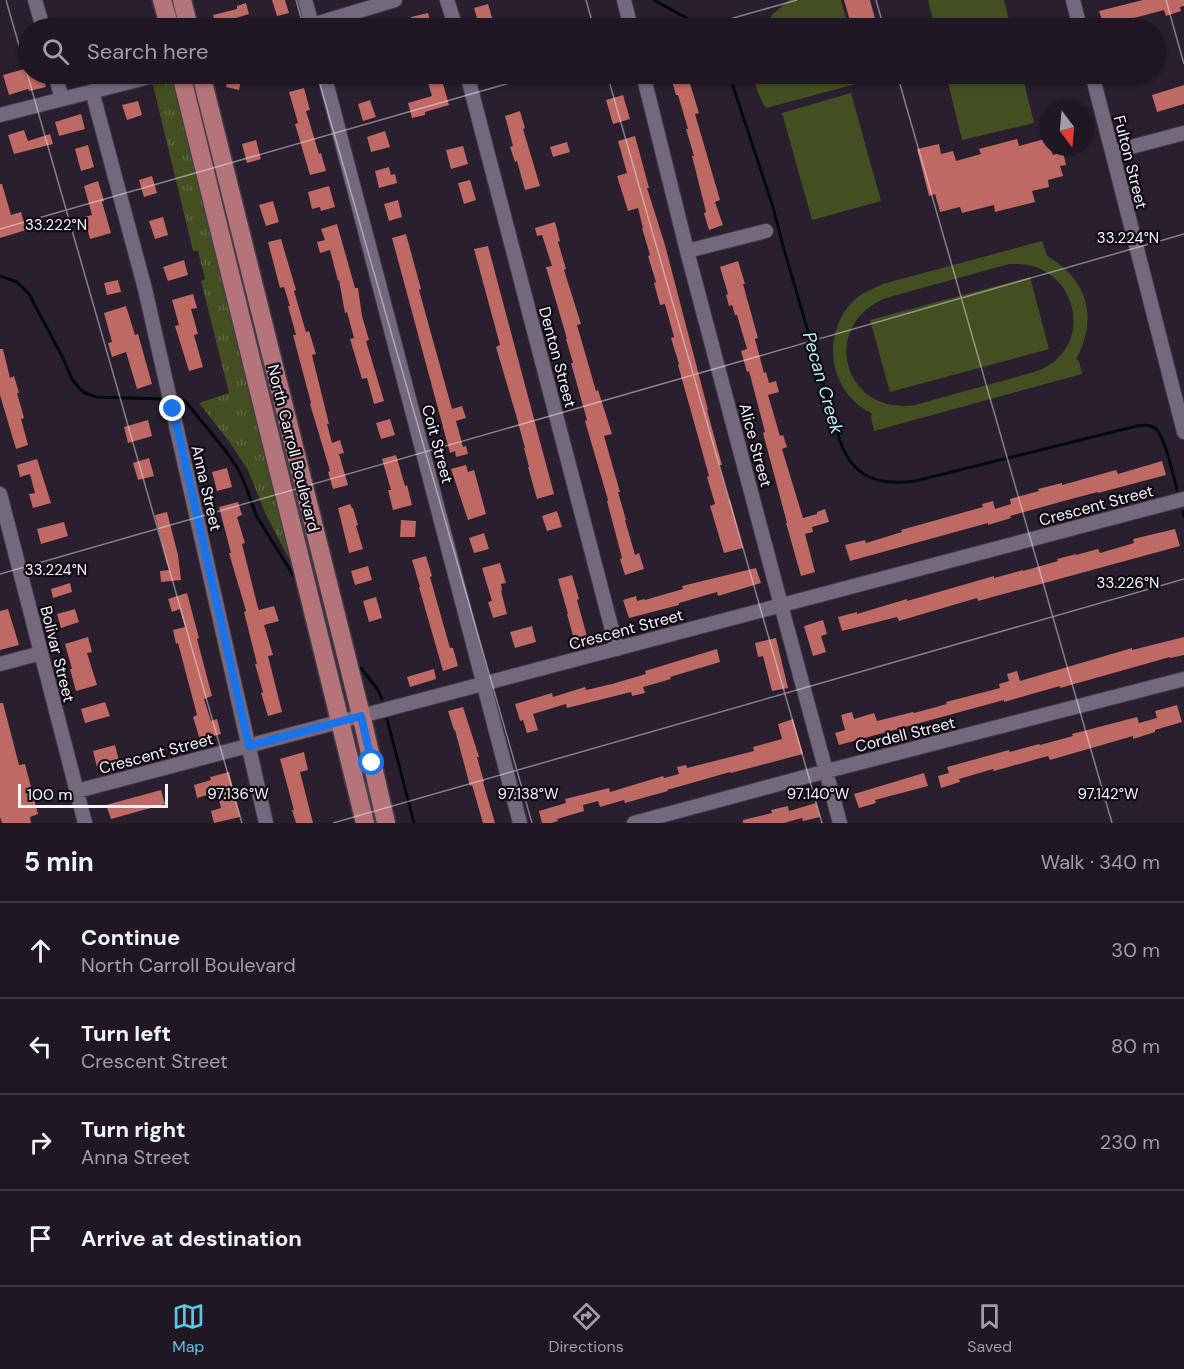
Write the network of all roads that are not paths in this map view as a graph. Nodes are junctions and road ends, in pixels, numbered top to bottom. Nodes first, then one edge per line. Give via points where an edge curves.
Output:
1 (36, 0) edge
2 (162, 0) edge
3 (182, 0) edge
4 (305, 0) edge
5 (395, 0) edge
6 (447, 0) edge
7 (624, 0) edge
8 (1073, 0) edge
9 (40, 18) edge
10 (167, 18) edge
11 (186, 18) edge
12 (308, 18) edge
13 (338, 18) edge
14 (453, 18) edge
15 (628, 18) edge
16 (1078, 18) edge
17 (58, 84) edge
18 (120, 84) edge
19 (183, 84) edge
20 (203, 84) edge
21 (327, 84) edge
22 (470, 84) edge
23 (645, 84) edge
24 (1095, 84) edge
25 (92, 91) junction
26 (62, 99) junction
27 (0, 115) edge
28 (1184, 134) edge
29 (1112, 152) junction
30 (766, 231) dead end
31 (687, 251) junction
32 (1184, 432) edge
33 (0, 494) edge
34 (1184, 499) edge
35 (781, 605) junction
36 (616, 649) junction
37 (41, 653) junction
38 (0, 663) edge
39 (1184, 679) edge
40 (484, 683) junction
41 (361, 716) junction
42 (339, 722) junction
43 (249, 746) junction
44 (827, 771) junction
45 (76, 791) junction
46 (85, 823) edge
47 (266, 823) edge
48 (364, 823) edge
49 (386, 823) edge
50 (520, 823) edge
51 (634, 823) edge
52 (840, 823) edge

1 - 9 street
2 - 10 main road
3 - 11 main road
4 - 12 street
5 - 13 street
6 - 14 street
7 - 15 street
8 - 16 street
17 - 26 street
18 - 25 street
19 - 42 main road, North Carroll Boulevard
20 - 41 main road, North Carroll Boulevard
21 - 40 street, Coit Street
22 - 36 street, Denton Street
23 - 31 street, Alice Street
24 - 29 street, Fulton Street
25 - 26 street
25 - 43 street, Anna Street via 147,300
26 - 27 street
28 - 29 street
29 - 32 street, Fulton Street
30 - 31 street
31 - 35 street, Alice Street
33 - 37 street, Bolivar Street
34 - 35 street, Crescent Street
35 - 36 street, Crescent Street
35 - 44 street, Alice Street
36 - 40 street, Crescent Street
37 - 38 street
37 - 45 street, Bolivar Street
39 - 44 street, Cordell Street
40 - 41 street, Crescent Street
40 - 50 street, Coit Street
41 - 42 street, Crescent Street
41 - 49 main road, North Carroll Boulevard
42 - 43 street, Crescent Street
42 - 48 main road, North Carroll Boulevard
43 - 45 street, Crescent Street
43 - 47 street, Anna Street
44 - 51 street, Cordell Street
44 - 52 street, Alice Street
45 - 46 street, Bolivar Street

